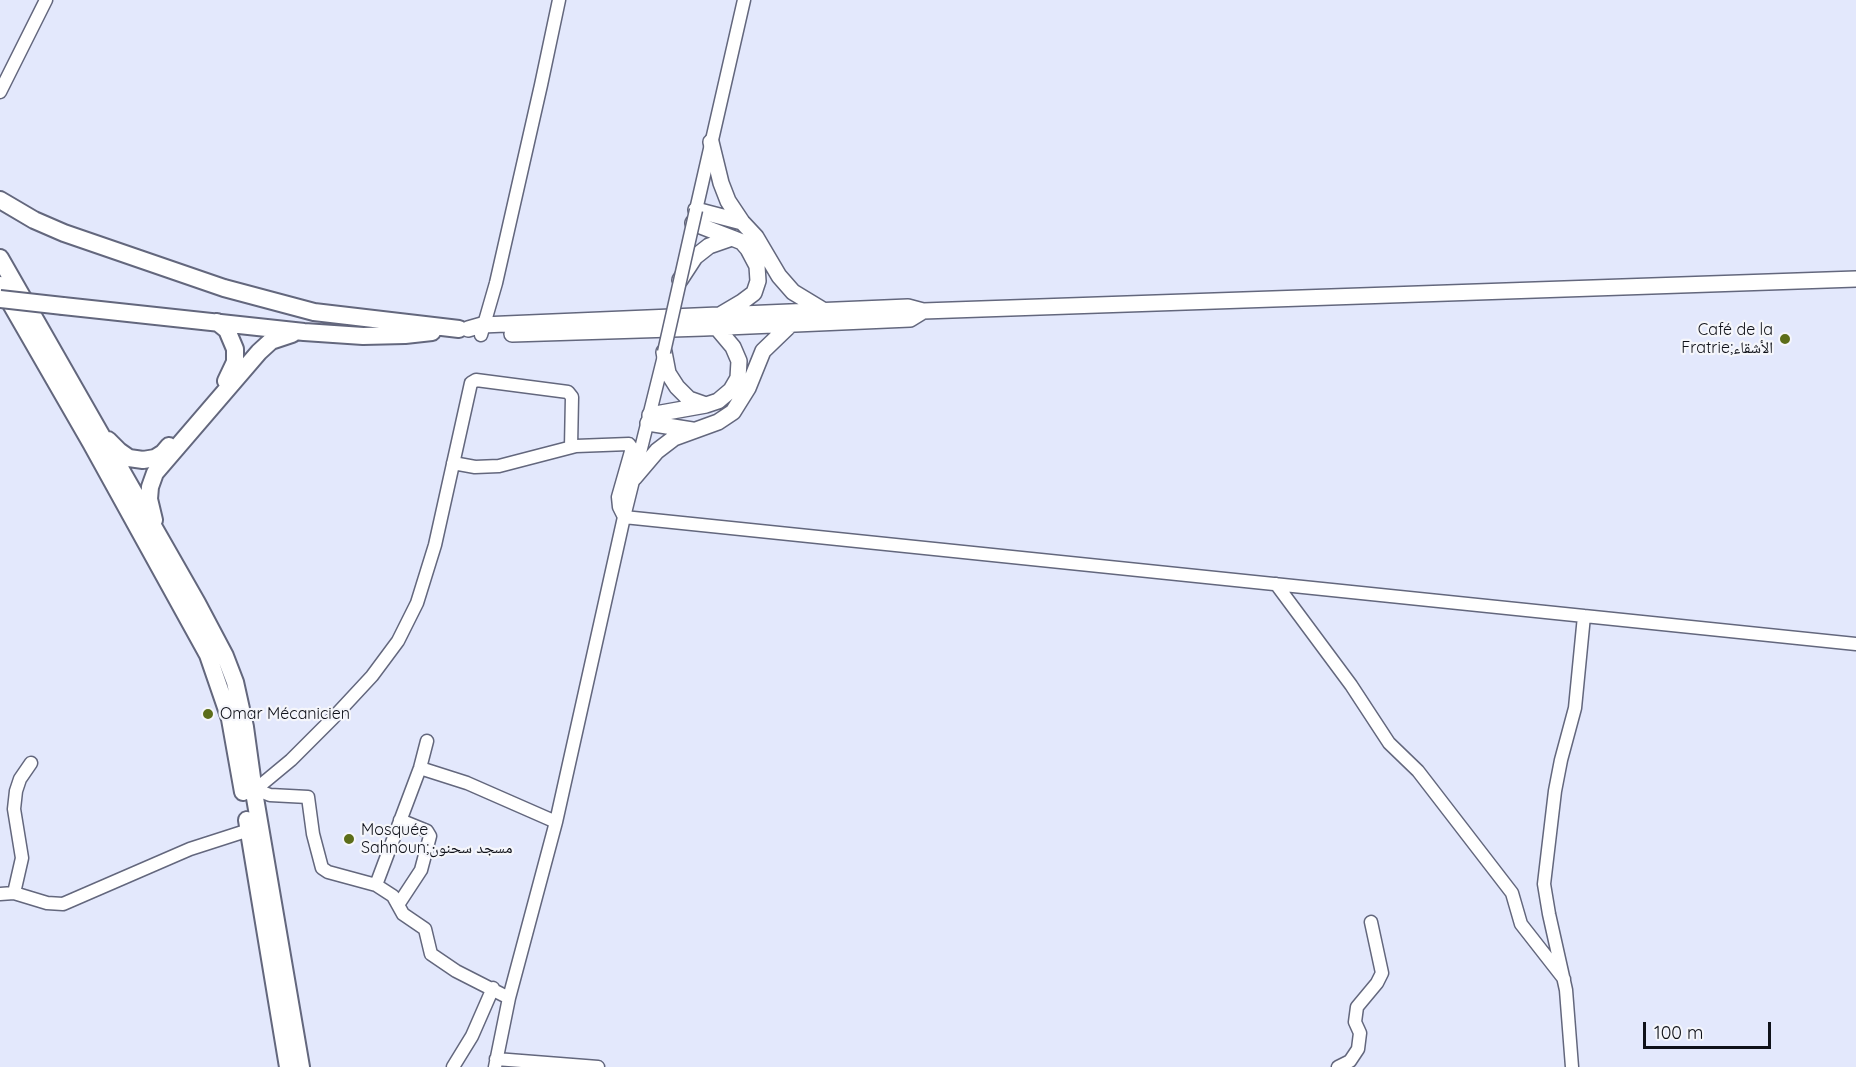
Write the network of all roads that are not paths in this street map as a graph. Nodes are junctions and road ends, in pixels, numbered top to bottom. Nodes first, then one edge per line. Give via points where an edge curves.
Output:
1 (46, 0) edge
2 (559, 0) edge
3 (744, 0) edge
4 (0, 92) edge
5 (711, 142) junction
6 (0, 200) edge
7 (694, 217) junction
8 (741, 222) junction
9 (732, 238) junction
10 (0, 258) edge
11 (1856, 279) edge
12 (680, 280) junction
13 (0, 285) edge
14 (0, 299) edge
15 (923, 311) junction
16 (826, 312) junction
17 (217, 322) junction
18 (717, 322) junction
19 (790, 325) junction
20 (473, 330) junction
21 (304, 332) junction
22 (664, 352) junction
23 (706, 405) junction
24 (649, 419) junction
25 (95, 426) junction
26 (694, 430) junction
27 (571, 447) junction
28 (453, 463) junction
29 (634, 478) junction
30 (624, 517) junction
31 (160, 541) junction
32 (1276, 584) junction
33 (1584, 616) junction
34 (1856, 644) edge
35 (427, 741) dead end
36 (31, 763) dead end
37 (420, 768) junction
38 (252, 793) junction
39 (400, 820) junction
40 (556, 822) junction
41 (249, 830) junction
42 (376, 885) junction
43 (14, 893) junction
44 (0, 894) edge
45 (398, 905) junction
46 (1371, 922) dead end
47 (275, 952) junction
48 (1564, 979) junction
49 (493, 988) junction
50 (509, 998) junction
51 (496, 1063) edge
52 (574, 1066) edge
53 (288, 1067) edge
54 (301, 1067) edge
55 (453, 1067) edge
56 (598, 1067) edge
57 (1338, 1067) edge
58 (1570, 1067) edge

1 - 4 street
2 - 20 street via 498,272
3 - 5 street
5 - 7 street
5 - 8 main road via 721,183
6 - 20 highway via 64,233 224,288 314,312
7 - 8 main road
7 - 9 main road
7 - 12 street, bridge
8 - 16 main road via 756,237 793,292
9 - 12 main road via 709,246 695,257
9 - 18 main road via 748,249 757,266 758,281 754,292
10 - 25 highway
11 - 15 main road
12 - 22 street, bridge
13 - 38 highway via 208,655
14 - 17 highway, bridge
15 - 16 main road via 908,307
15 - 19 main road via 910,319
16 - 18 main road
17 - 21 highway
17 - 25 highway via 227,330 235,349 232,371 163,453 143,460 129,458
18 - 19 main road
18 - 20 main road
18 - 23 main road via 739,361 738,378 724,396
19 - 26 main road via 763,351 733,412
20 - 21 highway via 363,336
21 - 31 highway via 279,337 259,352 155,473 149,499
22 - 23 main road via 668,373 677,387 690,399
22 - 24 street
23 - 24 main road
24 - 26 main road
24 - 29 street
25 - 31 highway
26 - 29 main road via 657,451
27 - 28 street via 499,466
27 - 28 street via 570,393 476,380 471,383
27 - 30 street via 631,446 618,497
28 - 38 street via 435,545 417,603 398,641 333,718
29 - 30 street
30 - 32 street
30 - 40 street
31 - 38 highway via 197,603 235,682 245,727
32 - 33 street
32 - 48 street via 1389,743 1418,771 1512,893 1521,924
33 - 34 street
33 - 48 street via 1575,708 1555,791 1544,884
35 - 37 street
36 - 43 street via 16,791 14,809 22,858
37 - 39 street
37 - 40 street via 467,783
38 - 41 highway
38 - 42 street via 308,796 322,868
38 - 47 highway
39 - 42 street
39 - 45 street via 430,836 421,870
40 - 50 street
41 - 43 street via 190,849 63,904
41 - 47 highway
42 - 45 street via 393,896
43 - 44 street
45 - 49 street via 424,929 431,954
46 - 57 street via 1382,973 1357,1007 1358,1049
47 - 53 highway
47 - 54 highway
48 - 58 street
49 - 50 street
49 - 55 street
50 - 51 street
51 - 52 street
52 - 56 street

